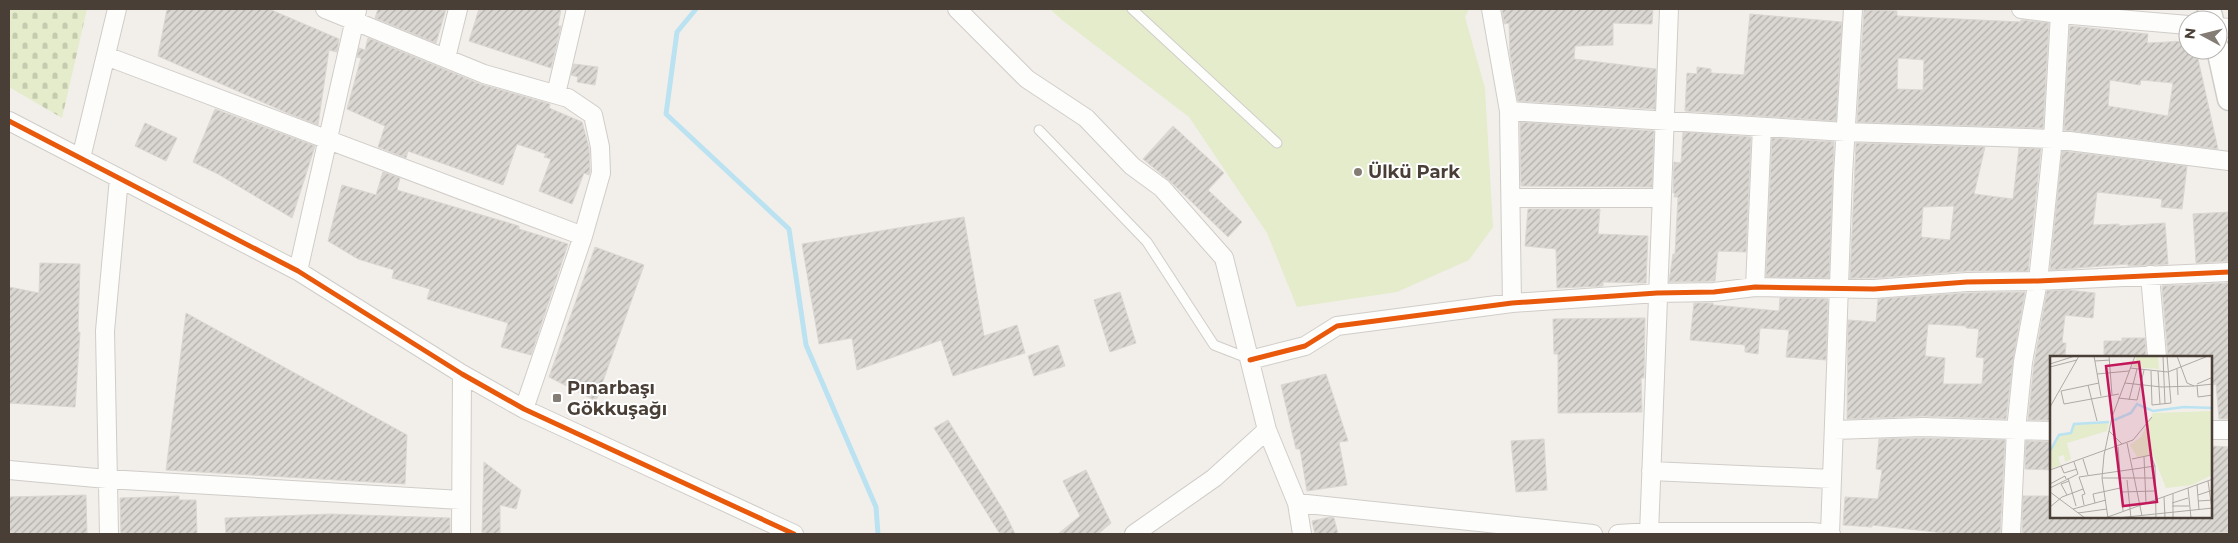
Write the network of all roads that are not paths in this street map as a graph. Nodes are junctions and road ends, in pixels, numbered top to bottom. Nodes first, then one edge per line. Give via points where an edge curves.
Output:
1 (117, 9) edge
2 (325, 9) edge
3 (458, 9) edge
4 (576, 9) edge
5 (957, 9) edge
6 (1132, 9) edge
7 (1491, 9) edge
8 (1669, 9) edge
9 (1853, 9) edge
10 (2020, 9) edge
11 (356, 14) edge
12 (2060, 14) junction
13 (2178, 24) edge
14 (106, 56) junction
15 (446, 58) junction
16 (2220, 60) edge
17 (556, 94) junction
18 (2229, 99) edge
19 (1508, 111) junction
20 (1665, 121) junction
21 (9, 122) edge
22 (1762, 127) junction
23 (1039, 130) dead end
24 (1846, 132) junction
25 (2053, 138) junction
26 (326, 139) junction
27 (1277, 143) dead end
28 (81, 158) junction
29 (2229, 161) edge
30 (119, 178) junction
31 (1511, 198) junction
32 (1661, 198) junction
33 (584, 236) junction
34 (298, 271) junction
35 (2229, 272) edge
36 (2150, 275) junction
37 (2038, 281) junction
38 (1755, 287) junction
39 (1839, 290) junction
40 (1657, 293) junction
41 (1512, 302) junction
42 (2157, 356) edge
43 (1250, 360) junction
44 (462, 374) junction
45 (524, 409) junction
46 (1267, 430) junction
47 (1834, 430) junction
48 (2016, 430) junction
49 (2213, 430) edge
50 (2229, 430) edge
51 (2050, 431) edge
52 (9, 470) edge
53 (1651, 471) junction
54 (1832, 478) junction
55 (106, 479) junction
56 (461, 500) junction
57 (1297, 503) junction
58 (1649, 533) edge
59 (109, 534) edge
60 (461, 534) edge
61 (794, 534) edge
62 (1134, 534) edge
63 (1302, 534) edge
64 (1593, 534) edge
65 (1618, 534) edge
66 (1831, 534) edge
67 (2011, 534) edge

1 - 14 street
2 - 11 street
3 - 15 street
4 - 17 street
5 - 43 street via 1027,79 1086,118 1132,166 1162,188 1224,258
6 - 27 lane
7 - 19 street
8 - 20 street
9 - 24 street
10 - 12 street
11 - 15 street
11 - 26 street
12 - 13 street
12 - 25 street
14 - 26 street
14 - 28 street
15 - 17 street via 484,74
16 - 18 street
17 - 33 street via 593,115 600,148 601,173
19 - 20 street
19 - 31 street
20 - 22 street
20 - 32 street
21 - 28 street
22 - 24 street
22 - 38 street
23 - 43 lane via 1147,242 1214,345
24 - 25 street
24 - 39 street
25 - 29 street
25 - 37 street
26 - 33 street
26 - 34 street
28 - 30 street
30 - 34 street
30 - 55 street via 105,331
31 - 32 street
31 - 41 street
32 - 40 street
33 - 45 street
34 - 44 street
35 - 36 street
36 - 37 street
36 - 42 street
37 - 39 street
37 - 48 street via 2023,362
38 - 39 street
38 - 40 street
39 - 47 street
40 - 41 street
40 - 53 street
41 - 43 street via 1337,326 1305,346
43 - 46 street
44 - 45 street
44 - 56 street
45 - 61 street
46 - 57 street
46 - 62 street via 1214,478
47 - 48 street via 1923,427
47 - 54 street
48 - 51 street
48 - 67 street
49 - 50 street
52 - 55 street
53 - 54 street
53 - 58 street
54 - 66 street
55 - 56 street
55 - 59 street
56 - 60 street
57 - 63 street
57 - 64 street
58 - 65 street
58 - 66 street

